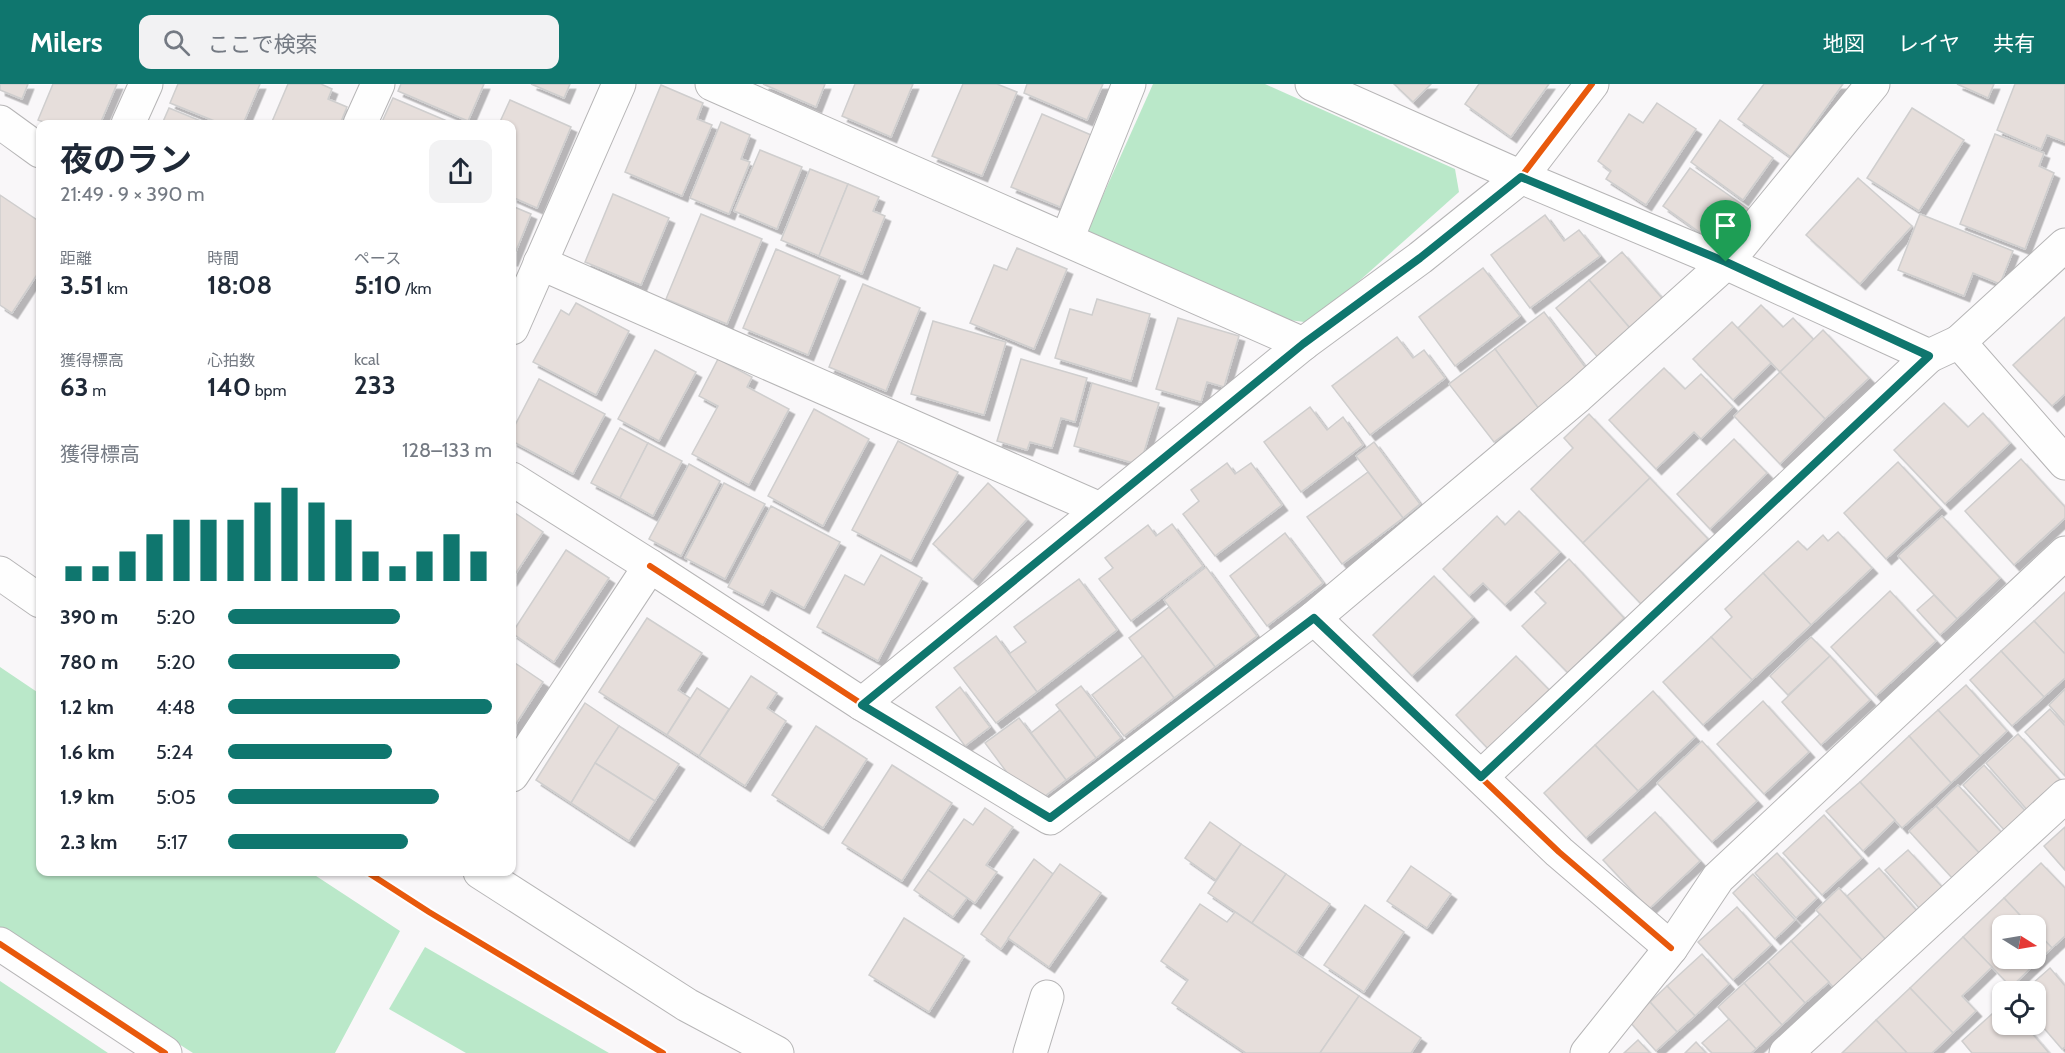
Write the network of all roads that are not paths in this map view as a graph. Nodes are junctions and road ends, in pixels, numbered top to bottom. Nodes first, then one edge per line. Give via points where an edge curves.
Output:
1 (146, 84) edge
2 (378, 84) edge
3 (619, 84) edge
4 (712, 84) edge
5 (1129, 84) edge
6 (1312, 84) edge
7 (1592, 84) edge
8 (1873, 84) edge
9 (130, 120) edge
10 (362, 120) edge
11 (0, 122) edge
12 (36, 149) edge
13 (1521, 177) junction
14 (1067, 239) junction
15 (2065, 245) edge
16 (1726, 262) junction
17 (540, 263) junction
18 (516, 319) edge
19 (1959, 342) junction
20 (1303, 344) junction
21 (1929, 356) junction
22 (2065, 463) edge
23 (516, 482) edge
24 (1100, 509) junction
25 (2065, 553) edge
26 (650, 566) junction
27 (0, 573) edge
28 (36, 598) edge
29 (1314, 618) junction
30 (862, 705) junction
31 (516, 769) edge
32 (1481, 777) junction
33 (2065, 796) edge
34 (486, 876) edge
35 (0, 944) edge
36 (1671, 948) junction
37 (1047, 997) dead end
38 (165, 1053) edge
39 (777, 1053) edge
40 (1030, 1053) edge
41 (1587, 1053) edge
42 (1786, 1053) edge

1 - 9 street
2 - 10 street
3 - 17 street
4 - 14 street
5 - 14 street
6 - 13 street
7 - 13 street
8 - 16 street
11 - 12 street
13 - 16 street
13 - 20 street
14 - 20 street
15 - 19 street
16 - 21 street
16 - 29 street via 1578,396
17 - 18 street
17 - 24 street
19 - 21 street
19 - 22 street
20 - 24 street
21 - 32 street
23 - 26 street
24 - 30 street
25 - 36 street via 1718,878
26 - 30 street
26 - 31 street
27 - 28 street
29 - 30 street via 1050,818
29 - 32 street
32 - 36 street via 1559,852
33 - 42 street
34 - 39 street via 687,1005
35 - 38 street
36 - 41 street
37 - 40 street

